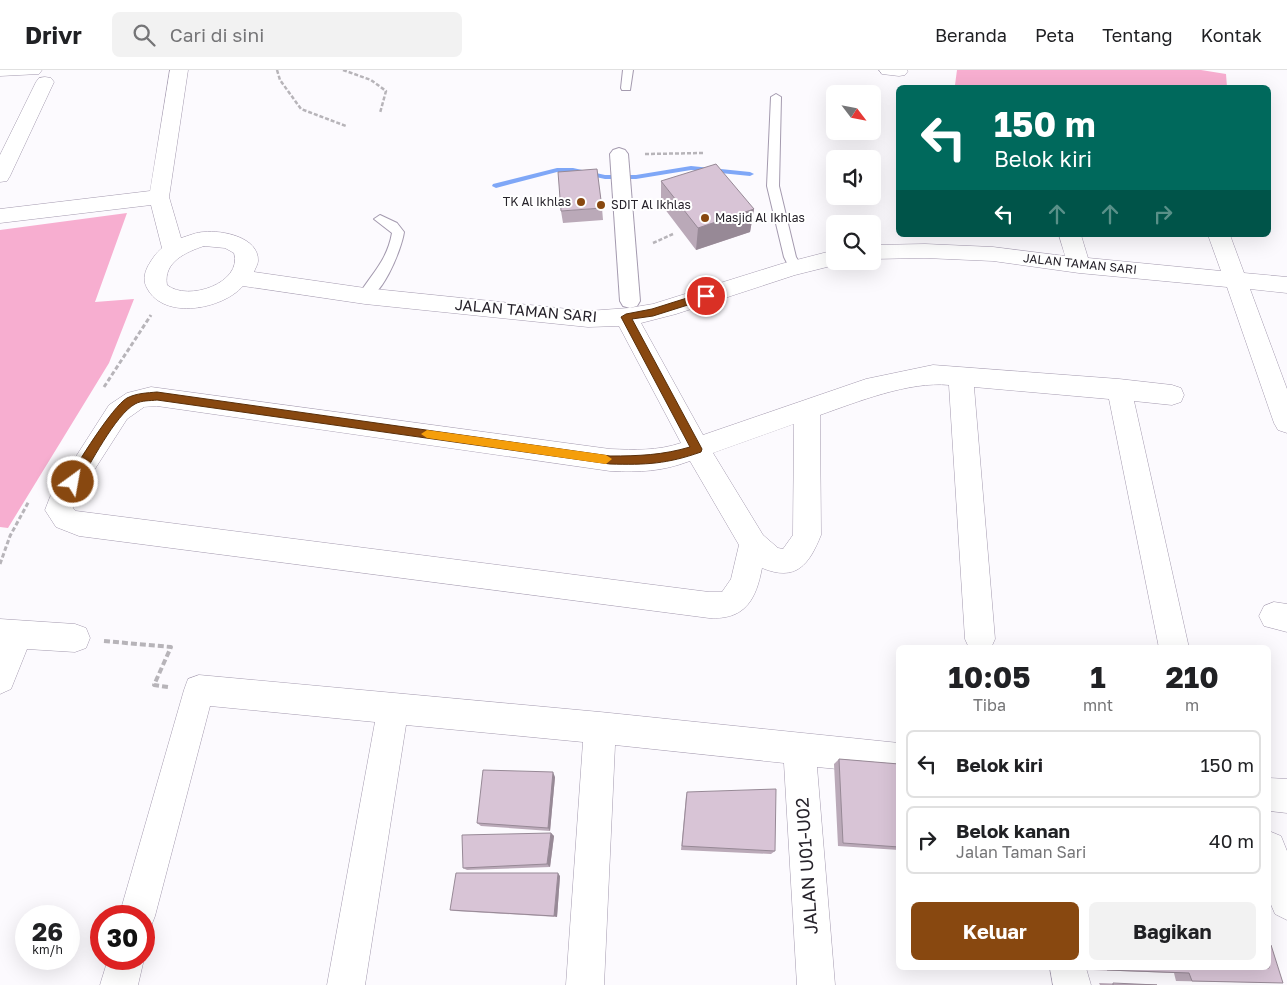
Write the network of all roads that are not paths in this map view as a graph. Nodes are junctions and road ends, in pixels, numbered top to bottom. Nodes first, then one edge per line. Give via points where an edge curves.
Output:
1 (179, 70) edge
2 (628, 70) edge
3 (6, 71) edge
4 (39, 76) edge
5 (0, 86) edge
6 (626, 88) dead end
7 (776, 97) dead end
8 (620, 169) road end
9 (0, 176) edge
10 (159, 197) junction
11 (0, 216) edge
12 (380, 219) dead end
13 (1071, 237) edge
14 (1220, 237) edge
15 (174, 250) junction
16 (881, 252) edge
17 (826, 260) edge
18 (1079, 265) junction
19 (796, 268) junction
20 (240, 278) junction
21 (1236, 280) junction
22 (1287, 284) edge
23 (365, 296) junction
24 (628, 309) junction
25 (961, 376) junction
26 (1120, 389) junction
27 (1172, 395) dead end
28 (807, 409) junction
29 (1287, 423) edge
30 (697, 449) junction
31 (753, 544) junction
32 (9, 634) edge
33 (75, 638) road end
34 (980, 639) dead end
35 (1173, 645) edge
36 (0, 679) edge
37 (392, 708) junction
38 (600, 728) junction
39 (799, 748) junction
40 (896, 759) edge
41 (1271, 795) edge
42 (1287, 796) edge
43 (1271, 854) edge
44 (1287, 902) edge
45 (140, 905) edge
46 (123, 970) edge
47 (1068, 970) edge
48 (119, 985) edge
49 (346, 985) edge
50 (585, 985) edge
51 (816, 985) edge
52 (1072, 985) edge

1 - 10 street
2 - 6 lane
3 - 4 street
3 - 5 street
4 - 9 street
7 - 19 lane via 773,186 790,257
8 - 24 street
10 - 11 street
10 - 15 street
12 - 23 lane via 398,232 397,240 378,280
13 - 18 street
14 - 21 street
15 - 20 street via 204,239 233,242 247,257 247,267
15 - 20 street via 161,261 155,273 155,284 162,294 175,300 211,297 228,289
16 - 18 street, JALAN TAMAN SARI via 993,254
17 - 19 street, JALAN TAMAN SARI
18 - 21 street, JALAN TAMAN SARI
19 - 24 street, JALAN TAMAN SARI via 653,312
20 - 23 street, JALAN TAMAN SARI
21 - 22 street, JALAN TAMAN SARI
21 - 29 street
23 - 24 street, JALAN TAMAN SARI via 588,319
24 - 30 street
25 - 26 street
25 - 28 street via 933,374 905,379
25 - 34 street
26 - 27 street
26 - 35 street
28 - 30 street
28 - 31 street via 804,545 793,559 785,562 768,558
30 - 31 street
30 - 31 street via 665,459 610,460 157,396 143,397 131,401 118,412 59,510 66,519 80,524 709,605 725,605 742,590
32 - 33 street
32 - 36 street
37 - 38 street
37 - 45 street via 199,690
37 - 49 street
38 - 39 street
38 - 50 street
39 - 40 street
39 - 51 street, JALAN U01-U02
41 - 42 street
43 - 44 street
46 - 48 street
47 - 52 street

